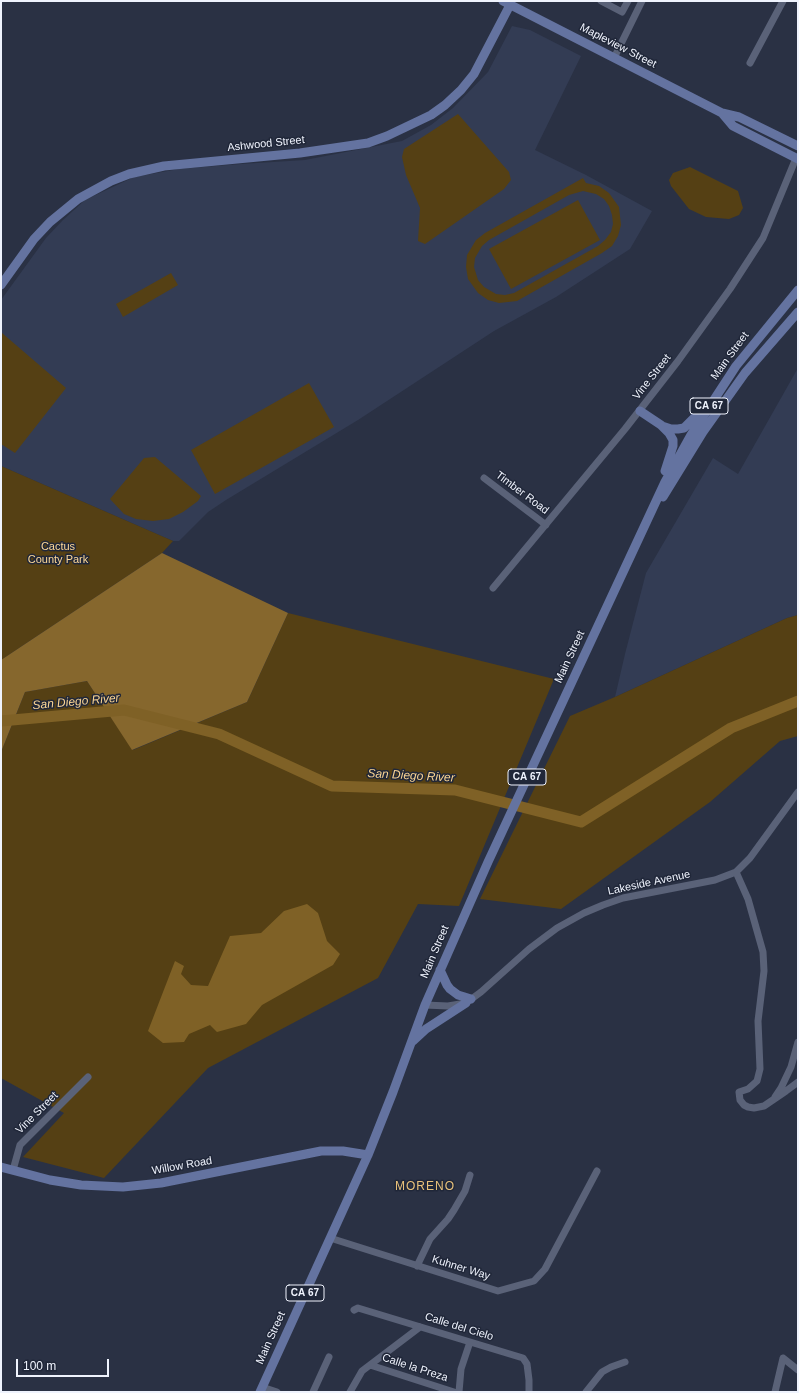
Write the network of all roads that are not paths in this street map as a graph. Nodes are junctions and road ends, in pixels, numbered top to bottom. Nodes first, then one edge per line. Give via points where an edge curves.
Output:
1 (601, 1) edge
2 (628, 1) edge
3 (642, 1) edge
4 (783, 1) edge
5 (508, 2) edge
6 (614, 58) junction
7 (750, 63) dead end
8 (722, 113) junction
9 (798, 146) edge
10 (797, 158) edge
11 (1, 285) edge
12 (798, 290) edge
13 (798, 312) edge
14 (714, 399) junction
15 (640, 411) junction
16 (661, 425) junction
17 (484, 478) dead end
18 (546, 525) junction
19 (645, 527) junction
20 (493, 588) dead end
21 (798, 792) edge
22 (736, 872) junction
23 (440, 970) junction
24 (469, 1001) junction
25 (425, 1005) junction
26 (412, 1042) junction
27 (798, 1042) edge
28 (88, 1077) dead end
29 (798, 1082) edge
30 (771, 1102) junction
31 (368, 1155) junction
32 (1, 1167) edge
33 (13, 1170) junction
34 (597, 1171) dead end
35 (470, 1175) dead end
36 (330, 1238) junction
37 (417, 1266) junction
38 (354, 1310) dead end
39 (420, 1327) junction
40 (470, 1342) junction
41 (329, 1357) dead end
42 (625, 1362) dead end
43 (370, 1365) junction
44 (798, 1370) edge
45 (261, 1390) edge
46 (278, 1392) edge
47 (313, 1392) edge
48 (350, 1392) edge
49 (454, 1392) edge
50 (459, 1392) edge
51 (529, 1392) edge
52 (586, 1392) edge
53 (775, 1392) edge

1 - 2 street via 622,12
3 - 6 street
4 - 7 street
5 - 6 main road, Mapleview Street
5 - 11 main road, Ashwood Street via 474,74 451,100 431,115 368,143 300,153 164,166 123,176 78,199 50,222 34,239
6 - 8 main road, Mapleview Street
8 - 9 main road, Mapleview Street via 739,117
8 - 10 main road, Mapleview Street via 733,126
10 - 15 street, Vine Street via 763,238 730,289
12 - 14 main road, Main Street / CA 67 via 741,360
13 - 19 main road, Main Street / CA 67 via 745,373 703,432
14 - 16 main road via 684,428 671,429
14 - 19 main road, Main Street / CA 67 via 673,467
15 - 16 main road
15 - 18 street, Vine Street
16 - 19 main road via 673,440 673,446
17 - 18 street, Timber Road
18 - 20 street, Vine Street
19 - 23 main road, Main Street / CA 67
21 - 22 street, Lakeside Avenue via 750,858
22 - 24 street, Lakeside Avenue via 715,880 623,898 584,913 557,928 529,949
22 - 30 street via 748,899 763,952 764,972 758,1021 760,1069 757,1081 740,1092 740,1100 744,1105 754,1108
23 - 24 main road via 450,989
23 - 25 main road, Main Street / CA 67
24 - 25 street, Lakeside Avenue via 448,1006
24 - 26 main road via 426,1029
25 - 26 main road, Main Street / CA 67
26 - 31 main road, Main Street / CA 67
27 - 30 street via 788,1074
28 - 33 street, Vine Street via 20,1145
29 - 30 street
31 - 33 main road, Willow Road via 321,1151 161,1183 123,1187 80,1185
31 - 36 main road, Main Street / CA 67
32 - 33 main road, Willow Road
34 - 37 street, Kuhner Way via 553,1256 534,1282 498,1291
35 - 37 street via 465,1192 448,1220 430,1239
36 - 37 street, Kuhner Way
36 - 45 main road, Main Street / CA 67
38 - 39 street, Calle del Cielo via 358,1308
39 - 40 street, Calle del Cielo
39 - 43 street
40 - 50 street via 461,1370
40 - 51 street, Calle del Cielo via 523,1358 529,1380
41 - 47 street
42 - 52 street via 602,1372
43 - 48 street via 362,1371
43 - 49 street, Calle la Preza
44 - 53 street via 783,1358
45 - 46 street

